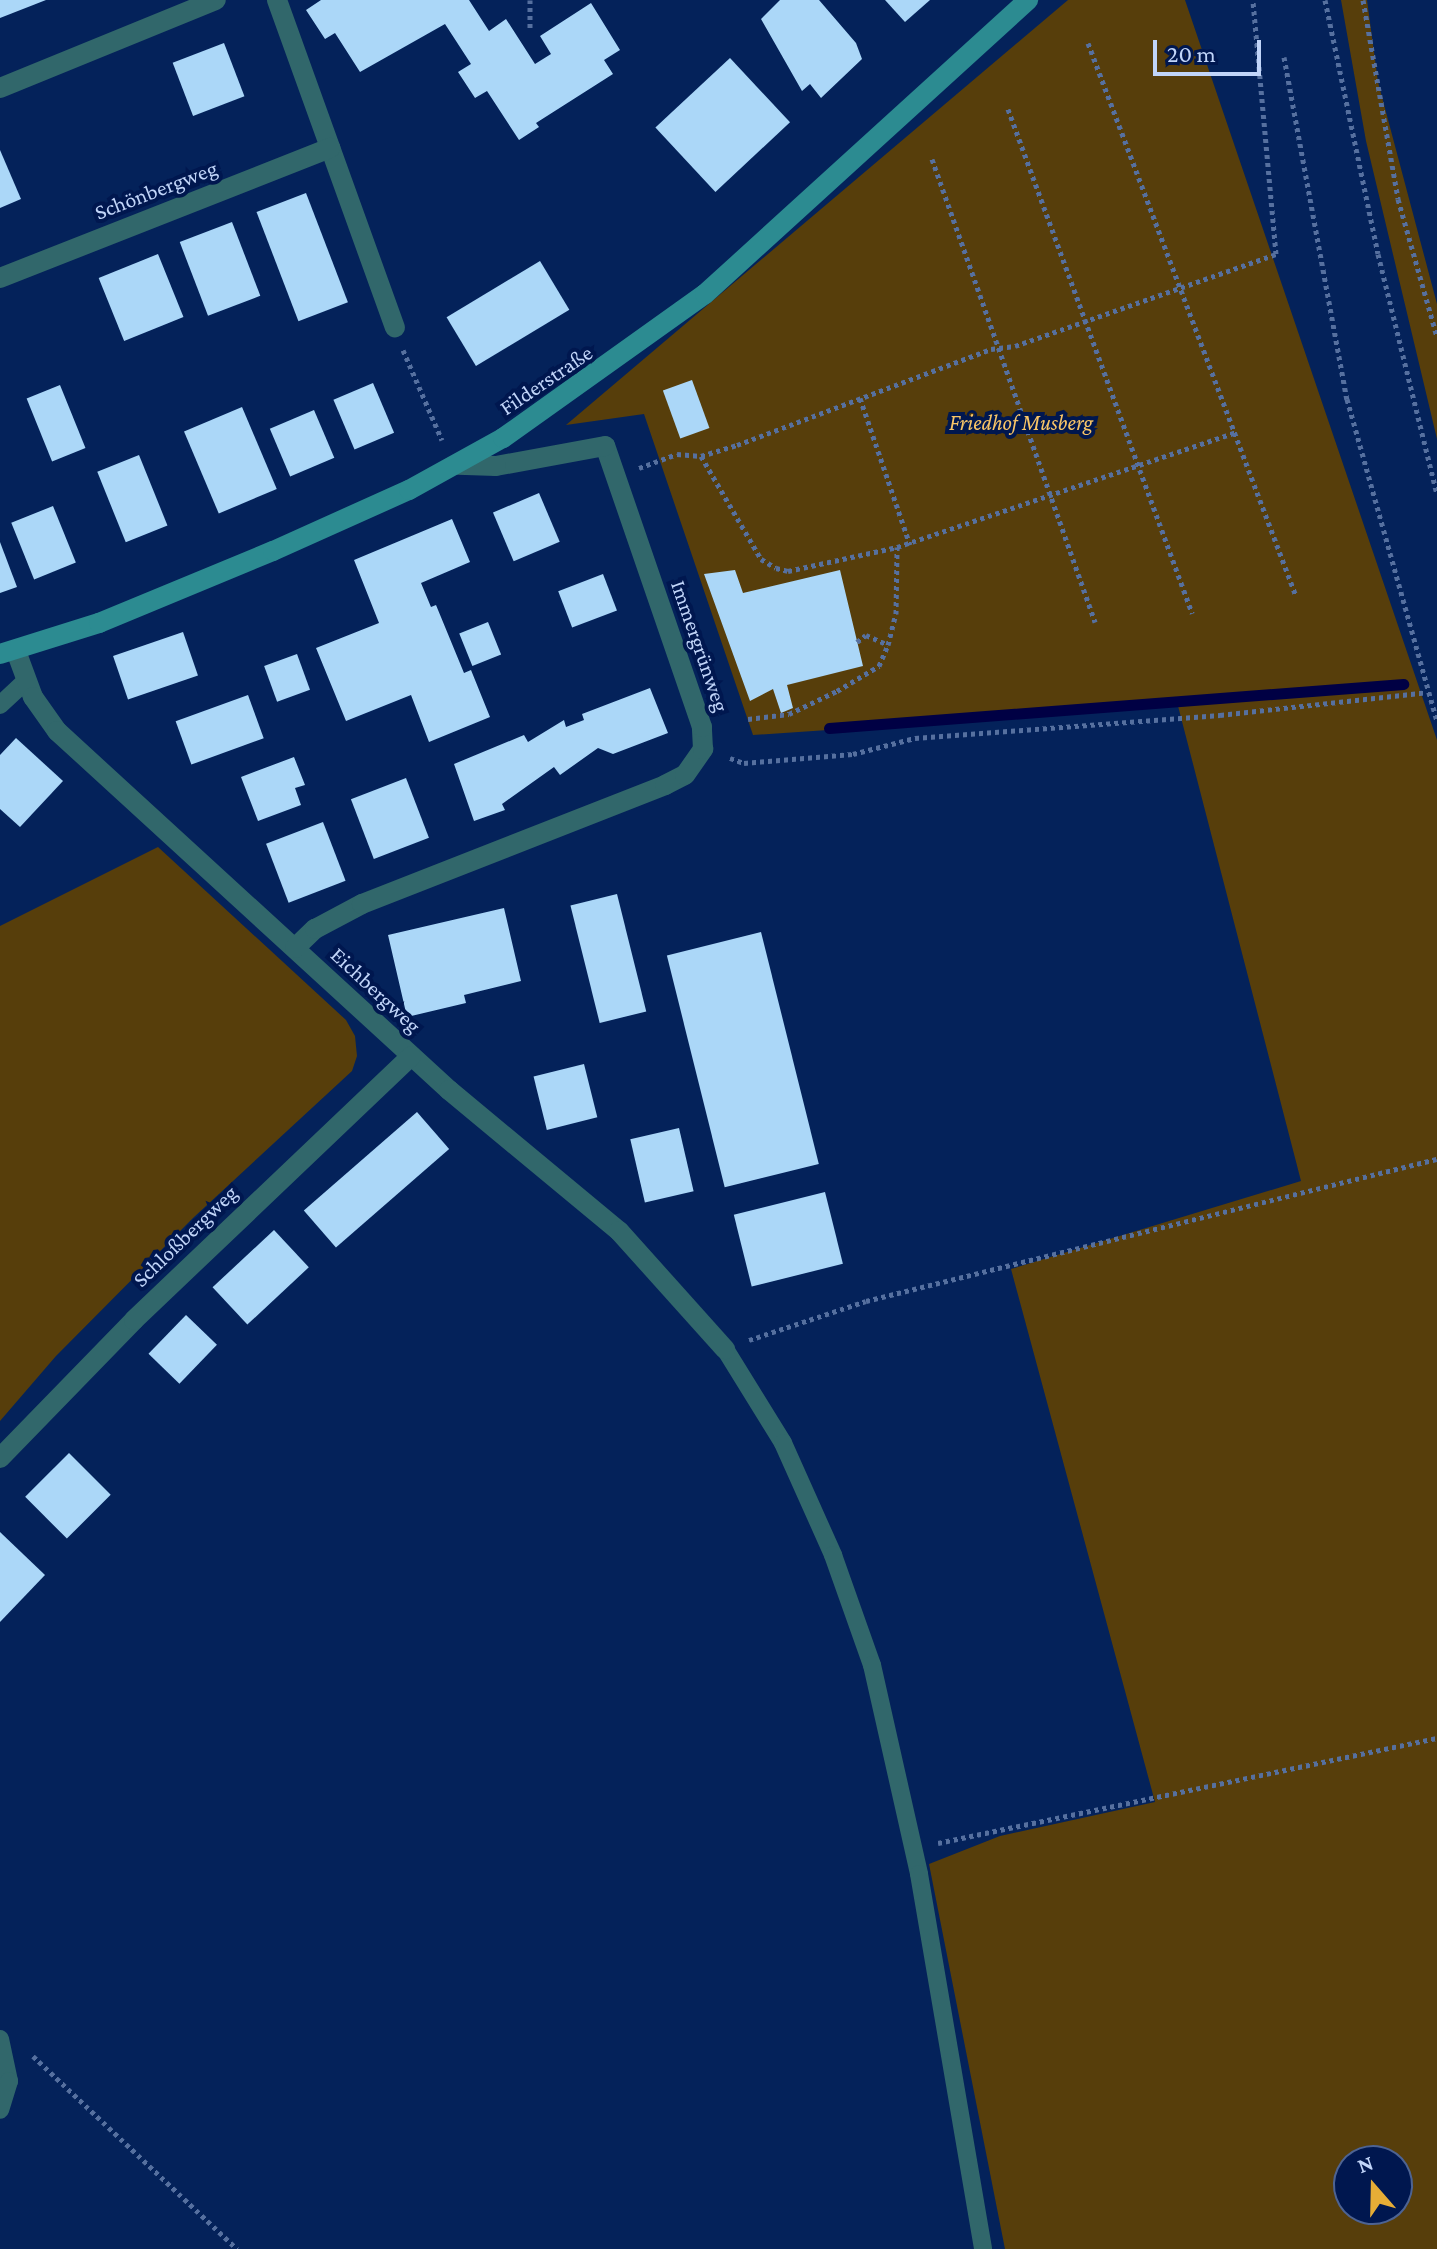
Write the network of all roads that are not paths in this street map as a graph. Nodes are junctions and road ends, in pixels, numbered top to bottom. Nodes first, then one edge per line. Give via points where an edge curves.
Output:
1 (216, 0) edge
2 (277, 0) edge
3 (1028, 0) edge
4 (0, 88) edge
5 (330, 148) junction
6 (0, 278) edge
7 (395, 327) road end
8 (458, 465) junction
9 (8, 652) edge
10 (26, 681) junction
11 (0, 705) edge
12 (295, 948) junction
13 (411, 1056) junction
14 (725, 1349) joint
15 (0, 1458) edge
16 (0, 2039) edge
17 (0, 2110) edge
18 (983, 2249) edge

1 - 4 street
2 - 5 street
3 - 8 main road, Filderstraße via 695,302 595,377
5 - 6 street, Schönbergweg
5 - 7 street
8 - 9 main road, Filderstraße via 273,551 99,623
8 - 12 street, Immergrünweg via 496,466 605,446 702,727 703,749 685,775 665,785 362,904 315,929
9 - 10 street, Eichbergweg
10 - 11 lane
10 - 12 street, Eichbergweg via 57,731
12 - 13 street, Eichbergweg
13 - 14 street, Eichbergweg via 619,1231
13 - 15 street, Schloßbergweg via 145,1309
14 - 18 lane via 783,1443 849,1596 882,1703 913,1848
16 - 17 lane via 9,2081

